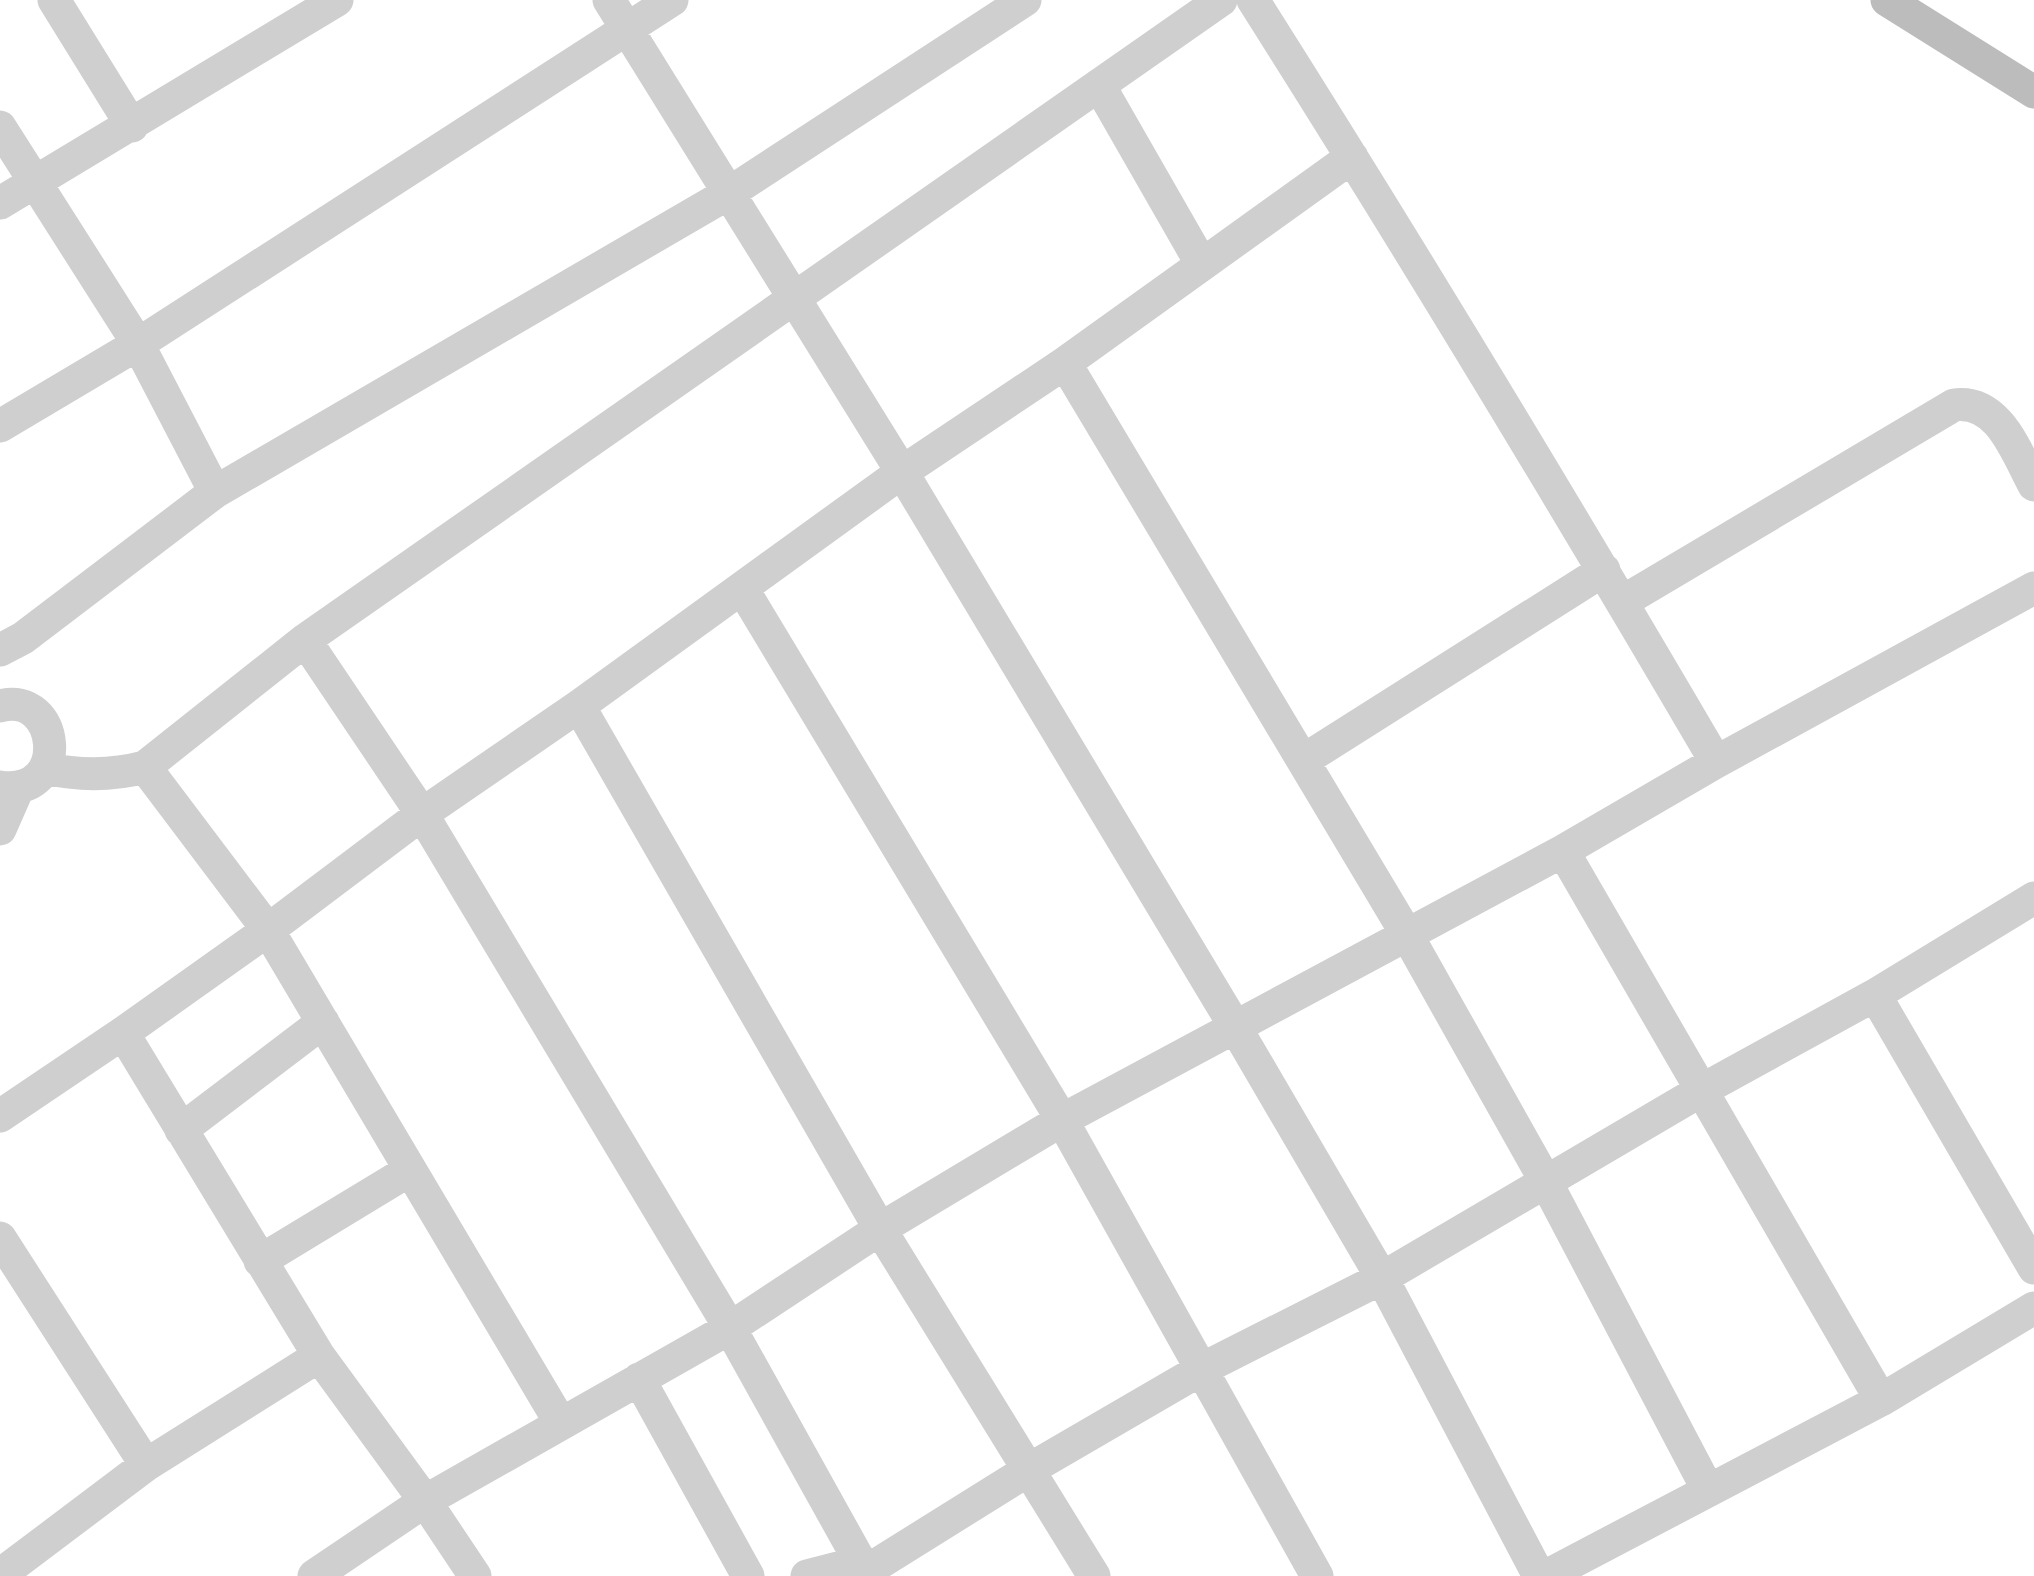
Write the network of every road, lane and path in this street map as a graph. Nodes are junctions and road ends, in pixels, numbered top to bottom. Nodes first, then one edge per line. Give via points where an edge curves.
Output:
1 (54, 0) edge
2 (337, 0) edge
3 (609, 0) edge
4 (672, 0) edge
5 (1025, 0) edge
6 (1221, 0) edge
7 (1253, 0) edge
8 (1887, 0) edge
9 (626, 27) junction
10 (1099, 85) junction
11 (2034, 92) edge
12 (132, 126) junction
13 (0, 127) edge
14 (1352, 157) junction
15 (34, 182) junction
16 (729, 193) junction
17 (0, 203) edge
18 (1201, 263) junction
19 (793, 297) junction
20 (138, 344) junction
21 (1065, 363) junction
22 (0, 426) edge
23 (902, 472) junction
24 (2034, 485) edge
25 (215, 492) junction
26 (1604, 570) junction
27 (742, 588) junction
28 (2034, 588) edge
29 (1622, 602) junction
30 (305, 640) junction
31 (11, 644) edge
32 (0, 674) edge
33 (0, 706) edge
34 (579, 706) junction
35 (1304, 760) junction
36 (1716, 762) junction
37 (146, 767) junction
38 (45, 768) junction
39 (9, 788) edge
40 (422, 814) junction
41 (0, 829) edge
42 (1563, 851) junction
43 (2034, 898) edge
44 (268, 930) junction
45 (1406, 933) junction
46 (1875, 995) junction
47 (323, 1022) junction
48 (1234, 1025) junction
49 (123, 1033) junction
50 (1702, 1090) junction
51 (0, 1116) edge
52 (1062, 1120) junction
53 (181, 1130) junction
54 (410, 1170) junction
55 (1546, 1182) junction
56 (880, 1228) junction
57 (0, 1238) edge
58 (260, 1261) junction
59 (2034, 1268) edge
60 (1382, 1278) junction
61 (2034, 1308) edge
62 (730, 1328) junction
63 (319, 1356) junction
64 (1202, 1369) junction
65 (639, 1379) junction
66 (1881, 1400) junction
67 (560, 1422) junction
68 (146, 1465) junction
69 (1030, 1469) junction
70 (1708, 1490) junction
71 (425, 1501) junction
72 (1587, 1567) edge
73 (4, 1571) edge
74 (867, 1574) edge
75 (314, 1576) edge
76 (475, 1576) edge
77 (748, 1576) edge
78 (807, 1576) edge
79 (1094, 1576) edge
80 (1317, 1576) edge
81 (1539, 1576) edge
82 (1546, 1576) edge

1 - 12 street
2 - 12 street
3 - 9 street
4 - 9 street
5 - 16 street
6 - 10 street
7 - 14 street
8 - 11 street
9 - 16 street
9 - 20 street
10 - 18 street
10 - 19 street
12 - 15 street
13 - 15 street
14 - 18 street
14 - 26 street
15 - 17 street
15 - 20 street
16 - 19 street
16 - 25 street
18 - 21 street
19 - 23 street
19 - 30 street
20 - 22 street
20 - 25 street
21 - 23 street
21 - 35 street
23 - 27 street
23 - 48 street
24 - 29 street via 2001,425 1986,411 1968,404 1954,405
25 - 31 street
26 - 29 street
26 - 35 street
27 - 34 street
27 - 52 street
28 - 36 street
29 - 36 street
30 - 37 street
30 - 40 street
31 - 32 street
33 - 38 street via 32,711 42,721 50,738 51,753
34 - 40 street
34 - 56 street
35 - 45 street
36 - 42 street
37 - 38 street via 94,774
37 - 44 street
38 - 39 street via 33,781
39 - 41 street
40 - 44 street
40 - 62 street
42 - 45 street
42 - 50 street
43 - 46 street
44 - 47 street
44 - 49 street
45 - 48 street
45 - 55 street
46 - 50 street
46 - 59 street
47 - 53 street
47 - 54 street
48 - 52 street
48 - 60 street
49 - 51 street
49 - 53 street
50 - 55 street
50 - 66 street
52 - 56 street
52 - 64 street
53 - 58 street
54 - 58 street
54 - 67 street
55 - 60 street
55 - 70 street
56 - 62 street
56 - 69 street
57 - 68 street
58 - 63 street
60 - 64 street
60 - 81 street
61 - 66 street
62 - 65 street
62 - 74 street
63 - 68 street
63 - 71 street
64 - 69 street
64 - 80 street
65 - 67 street
65 - 77 street
66 - 70 street
67 - 71 street
68 - 73 street
69 - 74 street
69 - 79 street
70 - 72 street
71 - 75 street
71 - 76 street
72 - 82 street
74 - 78 street via 838,1568

